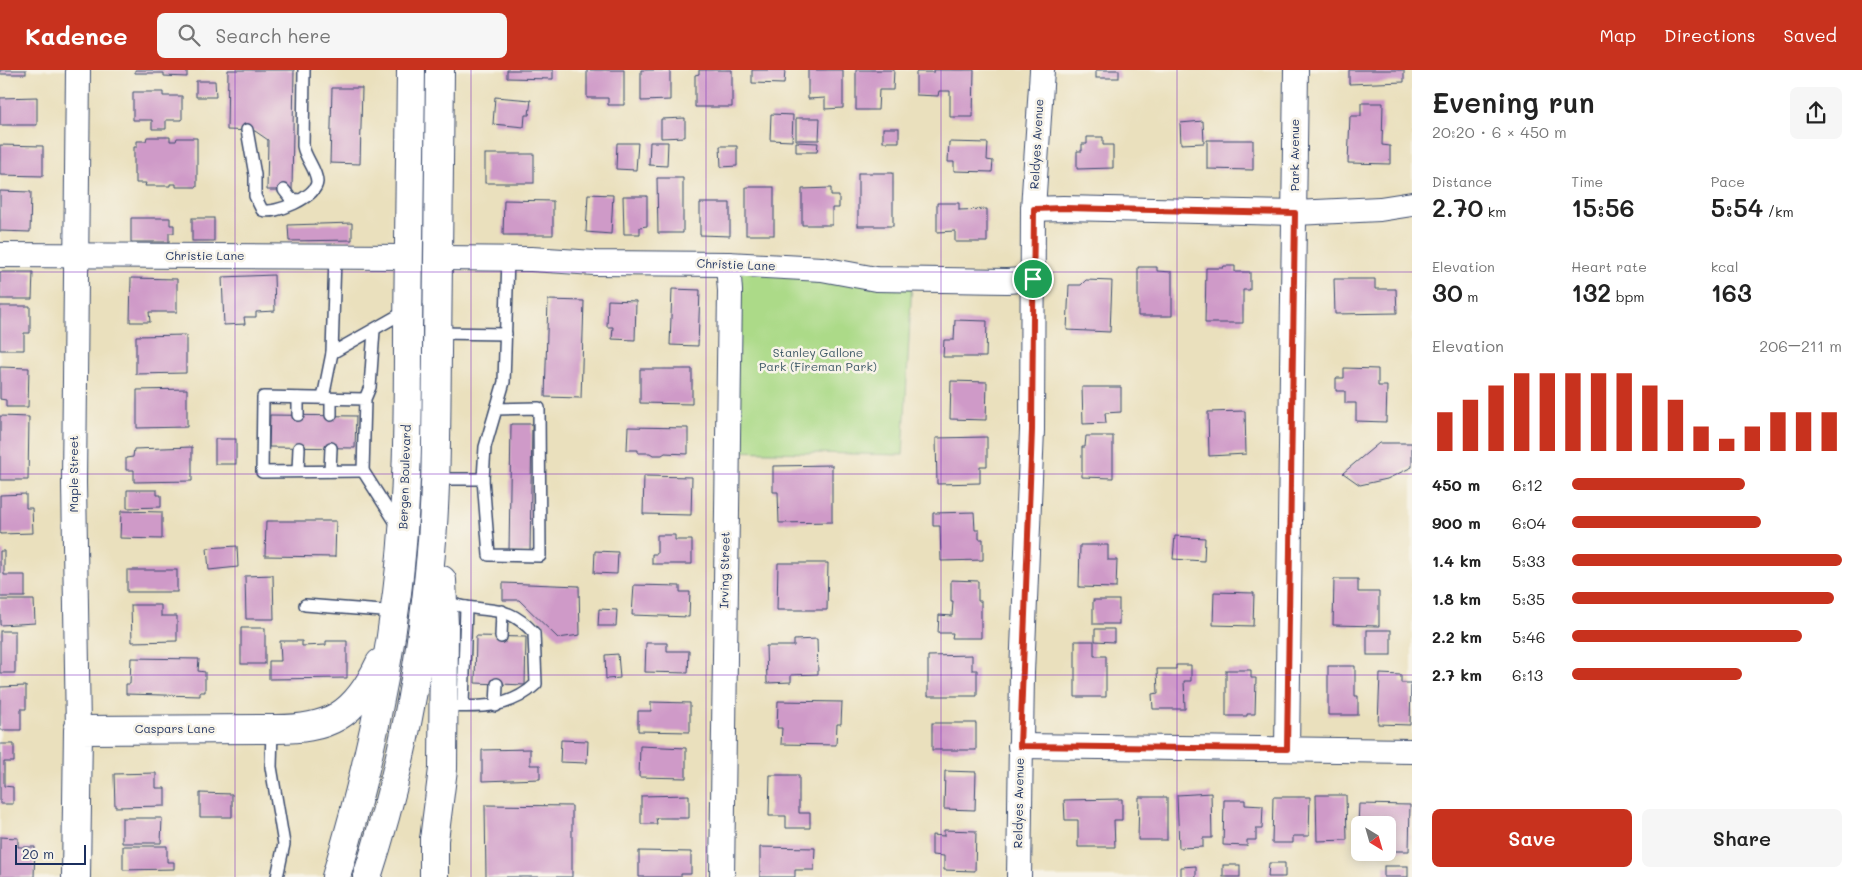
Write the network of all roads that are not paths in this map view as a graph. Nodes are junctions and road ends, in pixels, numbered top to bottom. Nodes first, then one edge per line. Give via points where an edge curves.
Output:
1 (78, 70) edge
2 (304, 70) edge
3 (411, 70) edge
4 (440, 70) edge
5 (1042, 70) edge
6 (1296, 70) edge
7 (247, 130) dead end
8 (284, 190) dead end
9 (299, 200) junction
10 (1412, 204) edge
11 (1034, 209) junction
12 (1295, 213) junction
13 (0, 255) edge
14 (76, 255) junction
15 (335, 257) junction
16 (409, 258) junction
17 (438, 258) junction
18 (508, 258) junction
19 (728, 264) junction
20 (1033, 279) junction
21 (408, 310) junction
22 (374, 330) junction
23 (437, 334) junction
24 (506, 334) junction
25 (332, 353) junction
26 (298, 398) junction
27 (327, 398) junction
28 (365, 399) junction
29 (496, 409) junction
30 (298, 415) dead end
31 (331, 416) dead end
32 (298, 448) dead end
33 (331, 448) dead end
34 (298, 471) junction
35 (330, 471) junction
36 (362, 471) junction
37 (436, 479) junction
38 (484, 479) junction
39 (403, 533) junction
40 (454, 604) junction
41 (305, 605) dead end
42 (502, 611) junction
43 (393, 623) junction
44 (501, 637) dead end
45 (497, 684) dead end
46 (453, 706) junction
47 (496, 706) junction
48 (272, 729) junction
49 (78, 730) junction
50 (1020, 746) junction
51 (1287, 749) junction
52 (1412, 751) edge
53 (76, 877) edge
54 (276, 877) edge
55 (336, 877) edge
56 (367, 877) edge
57 (434, 877) edge
58 (722, 877) edge
59 (1018, 877) edge

1 - 14 street, Maple Street
2 - 9 lane via 303,146 317,180 312,193
3 - 16 main road, Bergen Boulevard
4 - 17 main road
5 - 11 street, Reldyes Avenue
6 - 12 street, Park Avenue
7 - 9 lane via 259,206 266,212
8 - 9 lane via 291,199
10 - 12 street via 1380,209
11 - 12 street
11 - 20 street, Reldyes Avenue
12 - 51 street, Park Avenue
13 - 14 street, Christie Lane
14 - 15 street, Christie Lane
14 - 49 street, Maple Street via 74,483
15 - 16 street, Christie Lane
15 - 25 lane
16 - 21 main road, Bergen Boulevard
17 - 18 street, Christie Lane
17 - 23 main road
18 - 19 street, Christie Lane via 595,263
18 - 24 lane
19 - 20 street, Christie Lane via 822,269 876,279
19 - 58 street, Irving Street
20 - 50 street, Reldyes Avenue via 1032,430
21 - 22 lane
21 - 39 main road, Bergen Boulevard
22 - 25 lane
22 - 28 lane via 370,387
23 - 24 lane
23 - 37 main road
24 - 29 lane via 504,382
25 - 27 lane
26 - 27 lane
26 - 30 lane
26 - 34 lane via 263,397 262,472
27 - 28 lane
27 - 31 lane
28 - 36 lane
29 - 38 lane via 485,447
29 - 38 lane via 540,408 540,556 489,555
32 - 34 lane
33 - 35 lane
34 - 35 lane
35 - 36 lane
36 - 39 lane
37 - 38 lane
37 - 40 main road
37 - 56 main road via 429,572 416,668 392,787
39 - 43 main road, Bergen Boulevard
40 - 42 lane
40 - 46 main road
41 - 43 lane
42 - 44 lane
42 - 47 lane via 523,621 534,633 536,684 525,694
43 - 48 main road, Caspars Lane via 370,682 357,701 329,722 317,726
43 - 55 main road, Bergen Boulevard via 367,762
45 - 47 lane
46 - 47 lane
46 - 57 main road via 434,840
48 - 49 main road, Caspars Lane
48 - 54 lane via 271,767 284,844
49 - 53 main road, Maple Street
50 - 51 street
50 - 59 street, Reldyes Avenue
51 - 52 street

